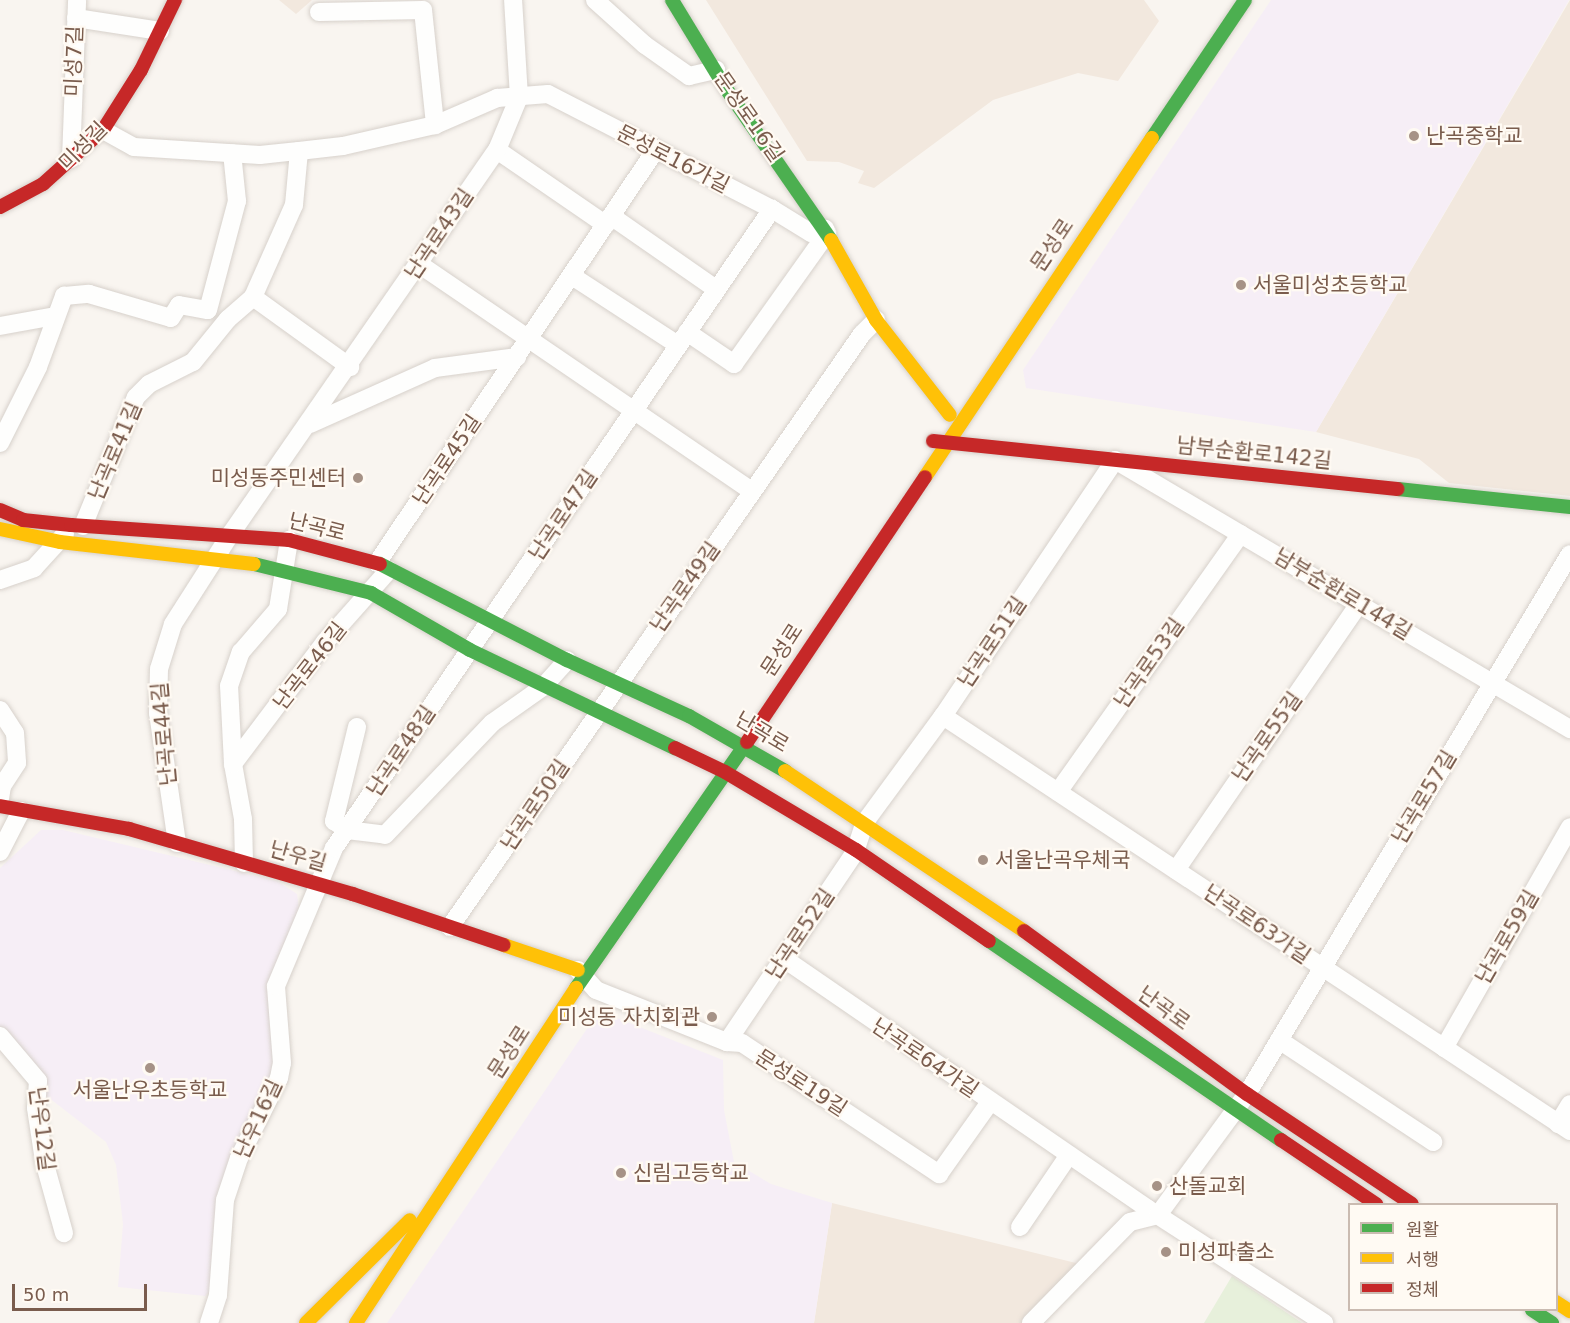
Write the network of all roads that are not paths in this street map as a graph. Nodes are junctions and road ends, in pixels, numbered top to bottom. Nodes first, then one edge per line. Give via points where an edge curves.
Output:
1 (175, 0) edge
2 (513, 0) edge
3 (596, 0) edge
4 (672, 0) edge
5 (1229, 0) edge
6 (1245, 0) edge
7 (76, 9) edge
8 (319, 12) dead end
9 (160, 31) junction
10 (716, 70) junction
11 (519, 97) junction
12 (435, 125) junction
13 (103, 130) junction
14 (497, 150) junction
15 (656, 150) junction
16 (299, 151) junction
17 (232, 153) junction
18 (71, 159) junction
19 (0, 207) edge
20 (772, 209) junction
21 (609, 220) junction
22 (826, 231) junction
23 (418, 264) junction
24 (572, 276) junction
25 (716, 289) junction
26 (253, 297) junction
27 (55, 316) junction
28 (876, 320) junction
29 (0, 326) edge
30 (528, 338) junction
31 (682, 338) junction
32 (517, 357) junction
33 (350, 367) junction
34 (634, 408) junction
35 (950, 415) junction
36 (305, 427) junction
37 (939, 442) junction
38 (0, 443) edge
39 (1115, 460) junction
40 (752, 491) junction
41 (1570, 507) edge
42 (0, 510) edge
43 (77, 526) junction
44 (0, 529) edge
45 (1241, 534) junction
46 (230, 535) junction
47 (289, 540) junction
48 (60, 542) junction
49 (1570, 554) edge
50 (218, 557) junction
51 (383, 566) junction
52 (286, 570) junction
53 (0, 580) edge
54 (371, 593) junction
55 (1359, 604) junction
56 (491, 622) junction
57 (470, 650) junction
58 (567, 660) junction
59 (619, 683) junction
60 (1492, 683) junction
61 (543, 687) junction
62 (0, 710) edge
63 (599, 714) junction
64 (944, 716) junction
65 (357, 727) dead end
66 (1570, 729) edge
67 (739, 742) junction
68 (233, 764) junction
69 (721, 770) junction
70 (1058, 792) junction
71 (0, 798) edge
72 (0, 806) edge
73 (21, 810) junction
74 (866, 822) junction
75 (1570, 827) edge
76 (347, 830) junction
77 (177, 843) junction
78 (856, 850) junction
79 (0, 852) edge
80 (244, 863) junction
81 (1176, 870) junction
82 (317, 884) junction
83 (450, 927) junction
84 (783, 958) junction
85 (1322, 968) junction
86 (581, 973) junction
87 (0, 1036) edge
88 (1279, 1040) junction
89 (727, 1042) junction
90 (1444, 1048) junction
91 (1247, 1094) junction
92 (990, 1102) junction
93 (1570, 1104) edge
94 (1235, 1110) junction
95 (1564, 1127) edge
96 (1433, 1142) dead end
97 (1069, 1155) junction
98 (1374, 1203) edge
99 (1410, 1203) edge
100 (1158, 1215) junction
101 (410, 1220) junction
102 (1020, 1227) dead end
103 (64, 1233) dead end
104 (1534, 1311) edge
105 (209, 1323) edge
106 (306, 1323) edge
107 (340, 1323) edge
108 (356, 1323) edge
109 (1031, 1323) edge
110 (1324, 1323) edge
111 (1552, 1323) edge

1 - 9 main road, 미성길
2 - 11 street
3 - 10 street via 645,45 689,76
4 - 10 main road, 문성로16길
5 - 35 main road, 문성로
6 - 37 main road, 문성로
7 - 9 street
7 - 18 street, 미성7길
8 - 12 street via 423,10
9 - 13 main road, 미성길
10 - 22 main road, 문성로16길
11 - 12 street, 문성로16가길 via 497,98
11 - 14 street, 난곡로43길
11 - 15 street, 문성로16가길 via 548,94
12 - 16 street, 문성로16가길 via 343,146
13 - 17 street, 문성로16가길 via 134,147
13 - 18 main road, 미성길
14 - 21 street
14 - 23 street, 난곡로43길
15 - 20 street, 문성로16가길
15 - 21 street, 난곡로45길
16 - 17 street, 문성로16가길
16 - 26 street, 난곡로41길 via 294,206
17 - 27 street via 237,201 207,310 179,305 171,318 89,294 64,296
18 - 19 main road, 미성길 via 43,184
20 - 22 street, 문성로16가길 via 811,233
20 - 25 street, 난곡로47길
21 - 24 street, 난곡로45길
21 - 25 street
22 - 28 main road, 문성로16길
22 - 31 street via 734,364
23 - 30 street
23 - 33 street, 난곡로43길
24 - 30 street, 난곡로45길
24 - 31 street
25 - 31 street, 난곡로47길
26 - 33 street
26 - 43 street, 난곡로41길 via 228,319 193,362 149,384 136,397
27 - 29 street
27 - 38 street via 38,367
28 - 35 main road, 문성로16길
28 - 40 street, 난곡로49길 via 862,334
30 - 32 street, 난곡로45길
30 - 34 street
31 - 34 street, 난곡로47길
32 - 36 street via 435,368
32 - 51 street, 난곡로45길
33 - 36 street, 난곡로43길
34 - 40 street
34 - 56 street, 난곡로47길
35 - 37 main road, 문성로
36 - 46 street, 난곡로43길
37 - 39 main road, 남부순환로142길
37 - 67 main road, 문성로
39 - 41 main road, 남부순환로142길
39 - 45 street, 남부순환로144길
39 - 64 street, 난곡로51길
40 - 59 street, 난곡로49길
42 - 43 main road, 난곡로 via 23,520
43 - 46 main road, 난곡로
43 - 48 street, 난곡로41길
44 - 48 main road, 난곡로
45 - 55 street, 남부순환로144길
45 - 70 street, 난곡로53길
46 - 47 main road, 난곡로
46 - 50 street, 난곡로44길
47 - 51 main road, 난곡로
47 - 52 street
48 - 50 main road, 난곡로
48 - 53 street, 난곡로41길 via 34,568
49 - 60 street, 난곡로57길
50 - 52 main road, 난곡로
50 - 77 street, 난곡로44길 via 173,624 159,669 159,713
51 - 54 street, 난곡로46길
51 - 56 main road, 난곡로
52 - 54 main road, 난곡로
52 - 68 street via 279,609 241,652 230,686
54 - 57 main road, 난곡로
54 - 68 street, 난곡로46길 via 325,642
55 - 60 street, 남부순환로144길
55 - 81 street, 난곡로55길
56 - 57 street, 난곡로48길
56 - 58 main road, 난곡로
57 - 61 main road, 난곡로
57 - 76 street, 난곡로48길
58 - 59 main road, 난곡로
58 - 61 street
59 - 63 street, 난곡로50길
59 - 67 main road, 난곡로
60 - 66 street, 남부순환로144길
60 - 85 street, 난곡로57길
61 - 63 main road, 난곡로
61 - 76 street via 492,723 384,835
62 - 71 street via 15,733 17,763 2,786
63 - 69 main road, 난곡로
63 - 83 street, 난곡로50길
64 - 70 street, 난곡로63가길
64 - 74 street, 난곡로51길
65 - 76 street via 334,821
67 - 69 main road, 문성로
67 - 74 main road, 난곡로
68 - 80 street via 243,819
69 - 78 main road, 난곡로
69 - 86 main road, 문성로
70 - 81 street, 난곡로63가길
72 - 73 main road, 난우길
73 - 77 main road, 난우길 via 129,829
73 - 79 street
74 - 78 street, 난곡로52길
74 - 91 main road, 난곡로 via 1009,920
75 - 90 street, 난곡로59길
76 - 82 street, 난곡로48길
77 - 80 main road, 난우길
78 - 84 street, 난곡로52길
78 - 94 main road, 난곡로
80 - 82 main road, 난우길
81 - 85 street, 난곡로63가길
82 - 83 main road, 난우길
82 - 105 street, 난우16길 via 276,986 282,1063 279,1078 239,1158 225,1200 218,1295
83 - 86 main road, 난우길
84 - 89 street, 난곡로52길
84 - 92 street, 난곡로64가길
85 - 88 street, 난곡로57길
85 - 90 street, 난곡로63가길
86 - 89 street, 문성로19길 via 596,990
86 - 101 main road, 문성로
86 - 108 main road, 문성로
87 - 103 street, 난우12길 via 38,1081 36,1108 44,1161
88 - 91 street, 난곡로57길
88 - 96 street
89 - 92 street, 문성로19길 via 741,1043 939,1174
90 - 95 street, 난곡로63가길
91 - 94 street, 난곡로57길
91 - 99 main road, 난곡로
92 - 97 street, 난곡로64가길
93 - 95 street
94 - 98 main road, 난곡로
94 - 100 street, 난곡로57길
97 - 100 street, 난곡로64가길
97 - 102 street
100 - 109 street via 1130,1222
100 - 110 street, 난곡로64가길
101 - 106 main road
101 - 107 main road, 문성로
104 - 111 main road

